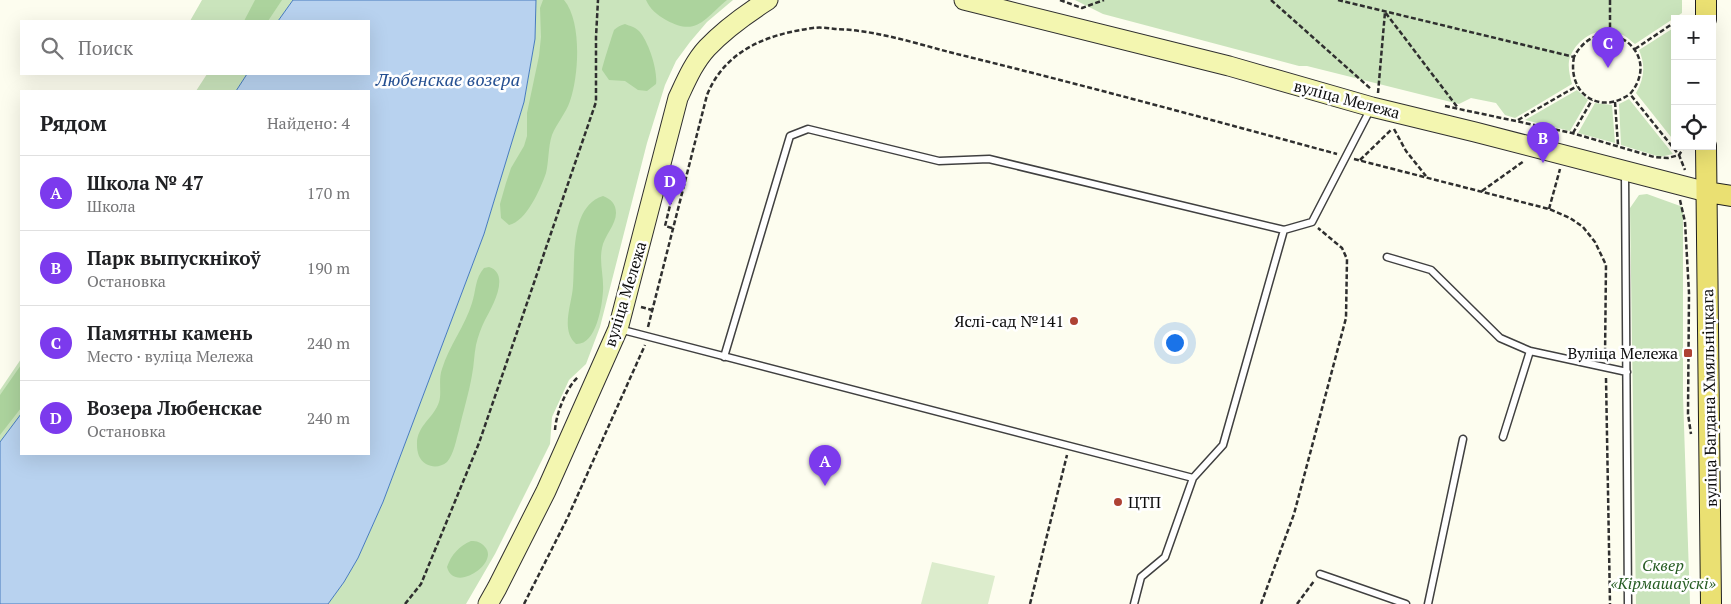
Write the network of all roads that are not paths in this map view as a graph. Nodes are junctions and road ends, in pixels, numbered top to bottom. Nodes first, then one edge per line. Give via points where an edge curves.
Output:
1 (768, 0) edge
2 (964, 0) edge
3 (1706, 0) edge
4 (1706, 15) edge
5 (1372, 107) junction
6 (1706, 150) edge
7 (1625, 172) junction
8 (1707, 192) junction
9 (1731, 196) edge
10 (1284, 230) junction
11 (1387, 257) dead end
12 (618, 329) junction
13 (1530, 351) junction
14 (724, 357) junction
15 (1627, 372) junction
16 (1502, 437) dead end
17 (1463, 440) dead end
18 (1193, 478) junction
19 (1320, 574) road end
20 (488, 604) edge
21 (1134, 604) edge
22 (1406, 604) edge
23 (1428, 604) edge
24 (1628, 604) edge
25 (1711, 604) edge

1 - 12 main road, вуліца Мележа via 726,30 706,49 678,98
2 - 5 main road, вуліца Мележа via 1229,66
3 - 4 main road
5 - 7 main road, вуліца Мележа
5 - 10 lane via 1312,222
6 - 8 main road, вуліца Багдана Хмяльніцкага
7 - 8 main road, вуліца Мележа
7 - 15 lane
8 - 9 main road, вуліца Мележа
8 - 25 main road, вуліца Багдана Хмяльніцкага
10 - 14 lane via 989,159 939,161 808,129 790,136
10 - 18 lane via 1223,445
11 - 13 lane via 1431,270 1500,338
12 - 14 lane
12 - 20 main road, вуліца Мележа via 546,491
13 - 15 lane
13 - 16 lane
14 - 18 lane
15 - 24 lane
17 - 23 lane
18 - 21 lane via 1165,557 1141,577
19 - 22 lane

